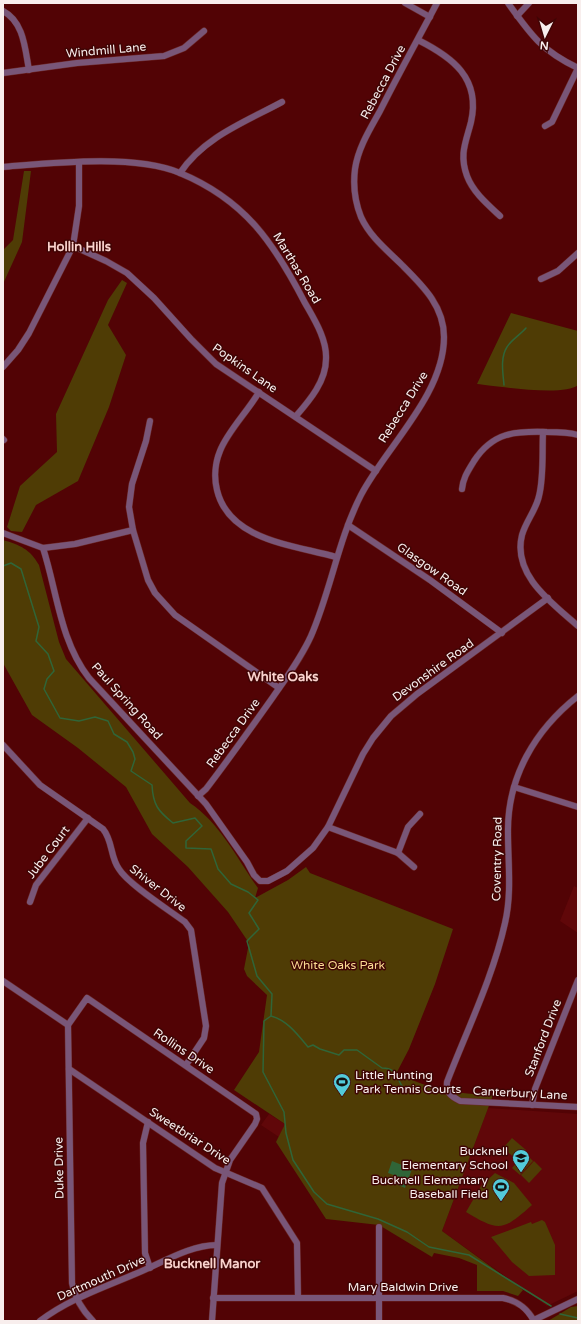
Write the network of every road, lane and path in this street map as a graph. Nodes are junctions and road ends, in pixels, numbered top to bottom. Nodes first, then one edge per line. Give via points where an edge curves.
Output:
1 (405, 3) edge
2 (437, 3) edge
3 (508, 3) edge
4 (528, 3) edge
5 (3, 12) edge
6 (518, 16) junction
7 (430, 17) junction
8 (204, 32) dead end
9 (418, 40) junction
10 (578, 68) edge
11 (29, 70) junction
12 (3, 74) edge
13 (282, 102) dead end
14 (545, 126) dead end
15 (79, 163) junction
16 (3, 167) edge
17 (180, 173) junction
18 (500, 216) dead end
19 (73, 246) junction
20 (578, 253) edge
21 (541, 279) dead end
22 (3, 367) edge
23 (259, 392) junction
24 (296, 416) junction
25 (150, 421) dead end
26 (543, 432) junction
27 (578, 435) edge
28 (376, 471) junction
29 (462, 489) dead end
30 (348, 525) junction
31 (133, 530) junction
32 (3, 533) edge
33 (43, 548) junction
34 (336, 557) junction
35 (548, 598) junction
36 (578, 626) edge
37 (502, 633) junction
38 (279, 688) junction
39 (578, 696) edge
40 (3, 745) edge
41 (514, 788) junction
42 (198, 796) junction
43 (578, 807) edge
44 (420, 814) dead end
45 (88, 818) junction
46 (328, 826) junction
47 (398, 853) junction
48 (414, 867) dead end
49 (260, 880) joint
50 (30, 902) dead end
51 (578, 980) edge
52 (3, 981) edge
53 (68, 1025) junction
54 (186, 1065) junction
55 (69, 1069) junction
56 (460, 1101) joint
57 (532, 1105) junction
58 (578, 1107) edge
59 (148, 1122) junction
60 (226, 1172) junction
61 (379, 1227) dead end
62 (217, 1245) junction
63 (150, 1268) junction
64 (298, 1297) junction
65 (213, 1298) junction
66 (379, 1298) junction
67 (578, 1298) edge
68 (77, 1300) junction
69 (40, 1321) edge
70 (93, 1321) edge
71 (212, 1321) edge
72 (379, 1321) edge
73 (534, 1321) edge

1 - 7 street
2 - 7 street, Rebecca Drive
3 - 6 street
4 - 6 street
5 - 11 street via 20,28
6 - 10 street via 530,34 546,50
7 - 9 street, Rebecca Drive
8 - 11 street, Windmill Lane via 184,48 164,56 77,63
9 - 18 street via 449,57 467,79 473,108 463,150 465,169 475,191
9 - 28 street, Rebecca Drive via 362,146 355,168 354,191 359,211 369,230 434,300 442,322 444,347 433,383
10 - 14 street via 552,122
11 - 12 street, Windmill Lane
13 - 17 street via 216,137 192,156
15 - 16 street, Marthas Road
15 - 17 street, Marthas Road via 134,163
15 - 19 street via 79,206
17 - 24 street, Marthas Road via 228,201 256,225 277,253 315,321 325,349 326,368 314,394
19 - 22 street via 29,332
19 - 23 street, Popkins Lane via 127,273 154,298 208,357
20 - 21 street via 558,271
23 - 24 street, Popkins Lane
23 - 34 street via 219,452 216,479 222,505 236,521 254,533 291,546
24 - 28 street, Popkins Lane
25 - 31 street via 130,496 129,511
26 - 27 street
26 - 29 street via 513,432 490,443 478,454 466,473
26 - 35 street via 540,495 524,529 521,550 528,574
28 - 30 street, Rebecca Drive via 360,496
30 - 34 street, Rebecca Drive
30 - 37 street, Glasgow Road via 430,580
31 - 33 street via 75,544
31 - 38 street via 148,580 164,605 187,625
32 - 33 street
33 - 42 street, Paul Spring Road via 67,637 79,664
34 - 38 street, Rebecca Drive via 311,636 299,660
35 - 36 street
35 - 37 street, Devonshire Road
37 - 46 street, Devonshire Road via 416,694 388,720 363,754
38 - 42 street, Rebecca Drive via 206,789
39 - 41 street, Coventry Road via 555,715 535,739 522,764
40 - 45 street, Shiver Drive via 40,784
41 - 43 street
41 - 56 street, Coventry Road via 508,819 510,879 505,921 496,956 447,1082 450,1096
42 - 49 street, Paul Spring Road
44 - 47 street via 408,827
45 - 50 street, Jube Court via 36,885
45 - 54 street, Shiver Drive via 106,833 111,842 115,862 122,873 185,922 192,933 206,1026 204,1038
46 - 47 street
46 - 49 street, Devonshire Road via 313,848 298,863 275,878 268,881
47 - 48 street
51 - 57 street, Stanford Drive
52 - 53 street
53 - 54 street, Rollins Drive via 87,998
53 - 55 street, Duke Drive
54 - 60 street, Rollins Drive via 256,1114 257,1119 230,1160
55 - 59 street, Sweetbriar Drive
55 - 68 street, Duke Drive via 72,1283
56 - 57 street, Canterbury Lane
57 - 58 street, Canterbury Lane
59 - 60 street, Sweetbriar Drive via 215,1168
59 - 63 street via 143,1143 145,1253
60 - 62 street, Rollins Drive via 221,1186
60 - 64 street, Sweetbriar Drive via 262,1188 296,1239
61 - 66 street
62 - 63 street, Dartmouth Drive via 200,1246
62 - 65 street, Rollins Drive
63 - 68 street, Dartmouth Drive
64 - 65 street, Mary Baldwin Drive
64 - 66 street, Mary Baldwin Drive
65 - 71 street, Rollins Drive
66 - 72 street
66 - 73 street, Mary Baldwin Drive via 503,1298 518,1302
67 - 73 street, Mary Baldwin Drive
68 - 69 street, Dartmouth Drive via 64,1305
68 - 70 street, Duke Drive via 81,1309

